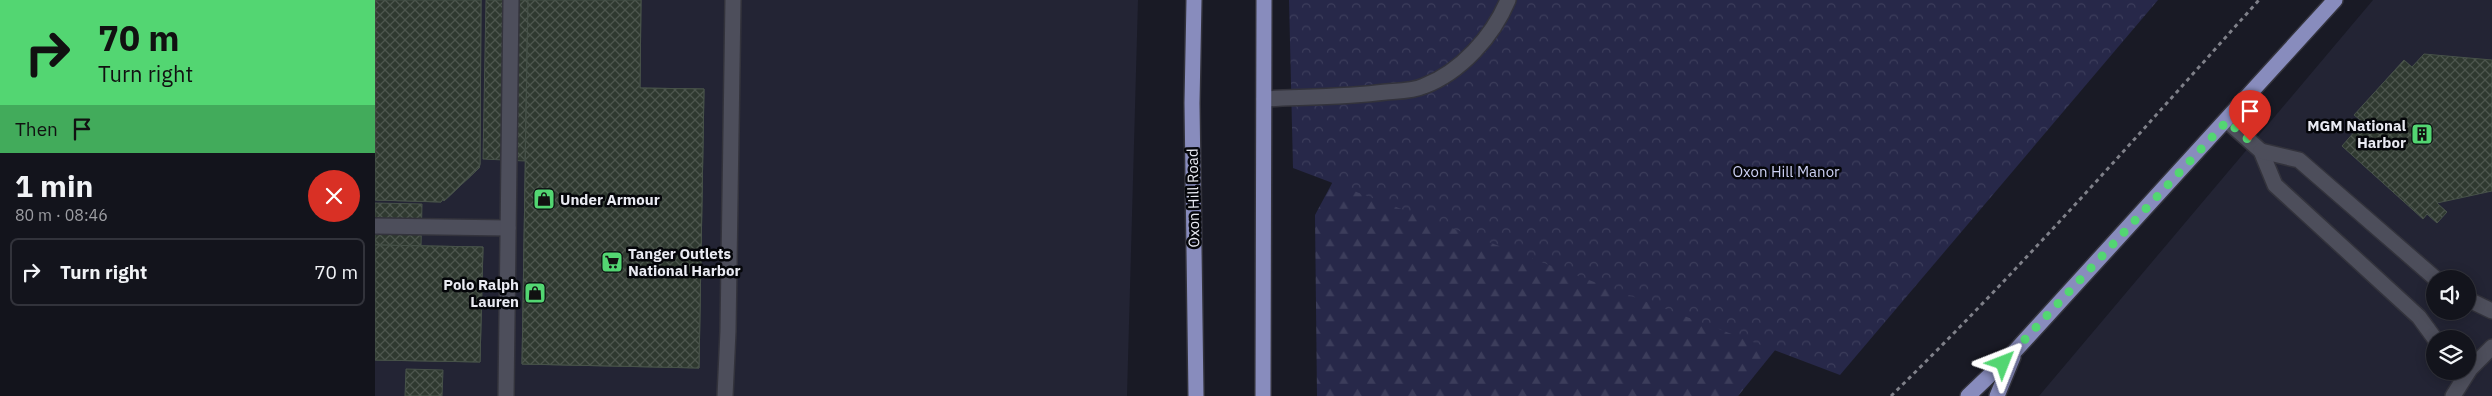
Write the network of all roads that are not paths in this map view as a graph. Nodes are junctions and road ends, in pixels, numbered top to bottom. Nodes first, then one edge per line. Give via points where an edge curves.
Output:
1 (511, 0) edge
2 (733, 0) edge
3 (1194, 0) edge
4 (1264, 0) edge
5 (1508, 0) edge
6 (2335, 0) edge
7 (1264, 99) junction
8 (2227, 121) junction
9 (2261, 151) junction
10 (375, 226) edge
11 (508, 228) junction
12 (2426, 270) edge
13 (2476, 303) edge
14 (2492, 311) edge
15 (2428, 330) edge
16 (2492, 347) edge
17 (2015, 351) junction
18 (2455, 392) edge
19 (723, 395) edge
20 (506, 396) edge
21 (1196, 396) edge
22 (1263, 396) edge
23 (1968, 396) edge
24 (1997, 396) edge

1 - 11 street
2 - 19 street
3 - 21 main road, Oxon Hill Road via 1192,103
4 - 7 main road
5 - 7 street via 1492,30 1478,47 1456,68 1423,86 1372,94
6 - 8 main road
7 - 22 main road
8 - 9 street
8 - 17 main road
9 - 12 street via 2299,160
9 - 15 street via 2275,185 2419,317
10 - 11 street
11 - 20 street
13 - 14 street
16 - 18 street via 2470,369
17 - 23 main road
17 - 24 main road

